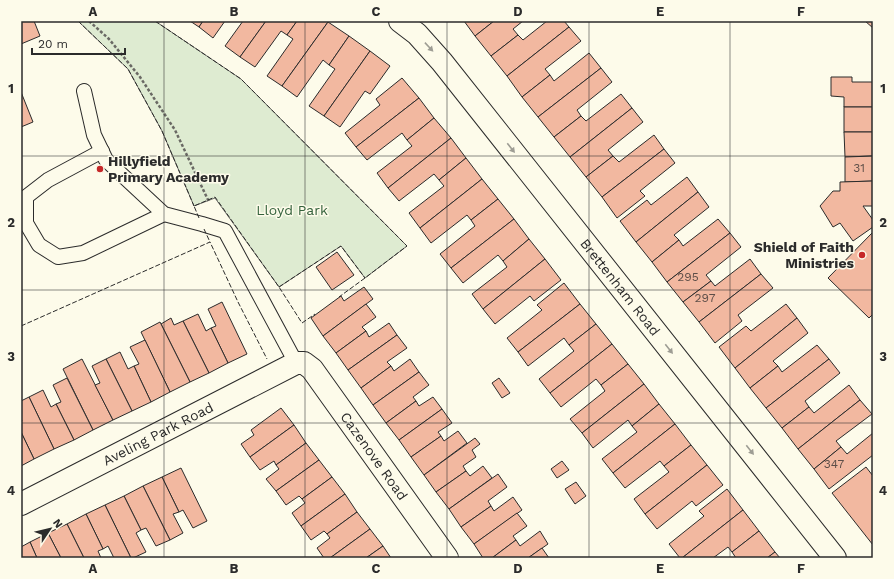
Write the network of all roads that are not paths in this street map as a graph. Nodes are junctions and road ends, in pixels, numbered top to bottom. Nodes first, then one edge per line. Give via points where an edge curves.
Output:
1 (400, 21) edge
2 (84, 91) dead end
3 (102, 151) junction
4 (164, 214) junction
5 (296, 363) junction
6 (21, 504) edge
7 (447, 558) edge
8 (835, 558) edge

1 -> 8 street, Brettenham Road via 417,34 442,62
2 - 3 lane via 94,135
3 - 4 lane via 106,160
3 - 4 lane via 48,180 26,197 26,224 38,245 58,257 83,253
4 - 5 lane via 225,231
5 - 6 street, Aveling Park Road
5 - 7 street, Cazenove Road via 304,363 312,369

